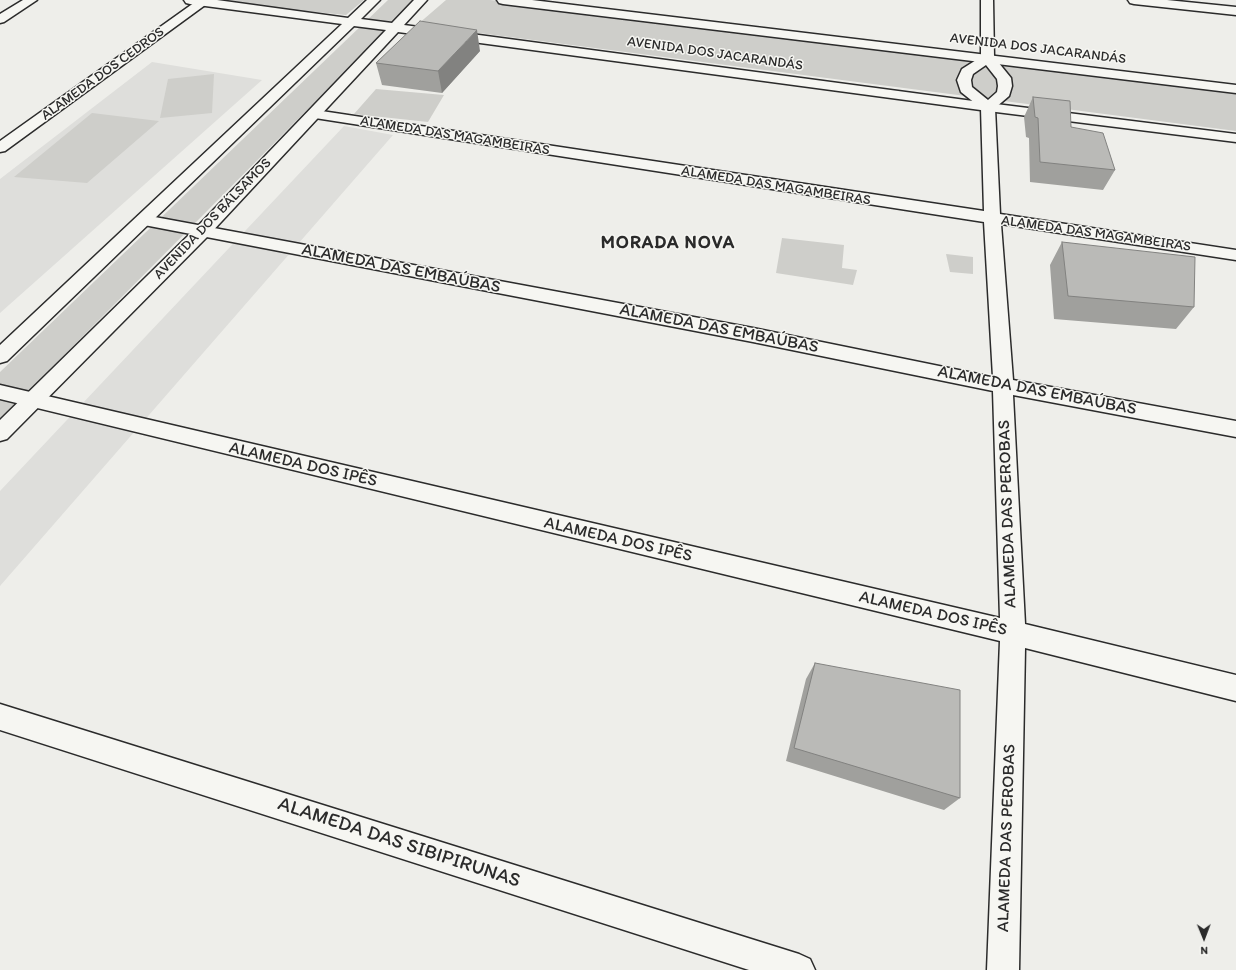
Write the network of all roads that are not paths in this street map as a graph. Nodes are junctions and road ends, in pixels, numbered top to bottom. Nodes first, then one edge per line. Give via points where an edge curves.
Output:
1 (31, 0) edge
2 (190, 0) edge
3 (374, 0) edge
4 (421, 0) edge
5 (503, 0) edge
6 (987, 0) edge
7 (1134, 0) edge
8 (205, 1) edge
9 (1236, 11) edge
10 (0, 19) edge
11 (352, 22) junction
12 (395, 28) junction
13 (987, 58) junction
14 (1236, 89) edge
15 (988, 107) junction
16 (315, 114) junction
17 (1236, 138) edge
18 (0, 148) edge
19 (992, 219) junction
20 (144, 220) junction
21 (202, 232) junction
22 (1236, 255) edge
23 (0, 356) edge
24 (1003, 386) junction
25 (0, 392) edge
26 (31, 401) junction
27 (1236, 429) edge
28 (0, 433) edge
29 (1013, 633) junction
30 (1236, 688) edge
31 (0, 717) edge
32 (799, 970) edge
33 (1003, 970) edge

1 - 10 street
2 - 8 street, AVENIDA DOS JACARANDÁS
3 - 11 street
4 - 12 street, AVENIDA DOS BÁLSAMOS
5 - 13 street, AVENIDA DOS JACARANDÁS
6 - 13 street
7 - 9 street
8 - 11 street, AVENIDA DOS JACARANDÁS
8 - 18 street, ALAMEDA DOS CEDROS
11 - 12 street, AVENIDA DOS JACARANDÁS
11 - 20 street
12 - 15 street, AVENIDA DOS JACARANDÁS
12 - 16 street, AVENIDA DOS BÁLSAMOS
13 - 14 street, AVENIDA DOS JACARANDÁS
13 - 15 street via 1004,78 1005,86 1004,93
13 - 15 street via 966,72 964,80 966,88
15 - 17 street, AVENIDA DOS JACARANDÁS
15 - 19 street, ALAMEDA DAS PEROBAS
16 - 19 street, ALAMEDA DAS MAGAMBEIRAS
16 - 21 street, AVENIDA DOS BÁLSAMOS
19 - 22 street, ALAMEDA DAS MAGAMBEIRAS
19 - 24 street, ALAMEDA DAS PEROBAS
20 - 21 street, ALAMEDA DAS EMBAÚBAS
20 - 23 street
21 - 24 street, ALAMEDA DAS EMBAÚBAS via 753,335
21 - 26 street, AVENIDA DOS BÁLSAMOS
24 - 27 street, ALAMEDA DAS EMBAÚBAS
24 - 29 street, ALAMEDA DAS PEROBAS
25 - 26 street, ALAMEDA DOS IPÊS
26 - 28 street, AVENIDA DOS BÁLSAMOS
26 - 29 street, ALAMEDA DOS IPÊS
29 - 30 street, ALAMEDA DOS IPÊS
29 - 33 street, ALAMEDA DAS PEROBAS
31 - 32 street, ALAMEDA DAS SIBIPIRUNAS

